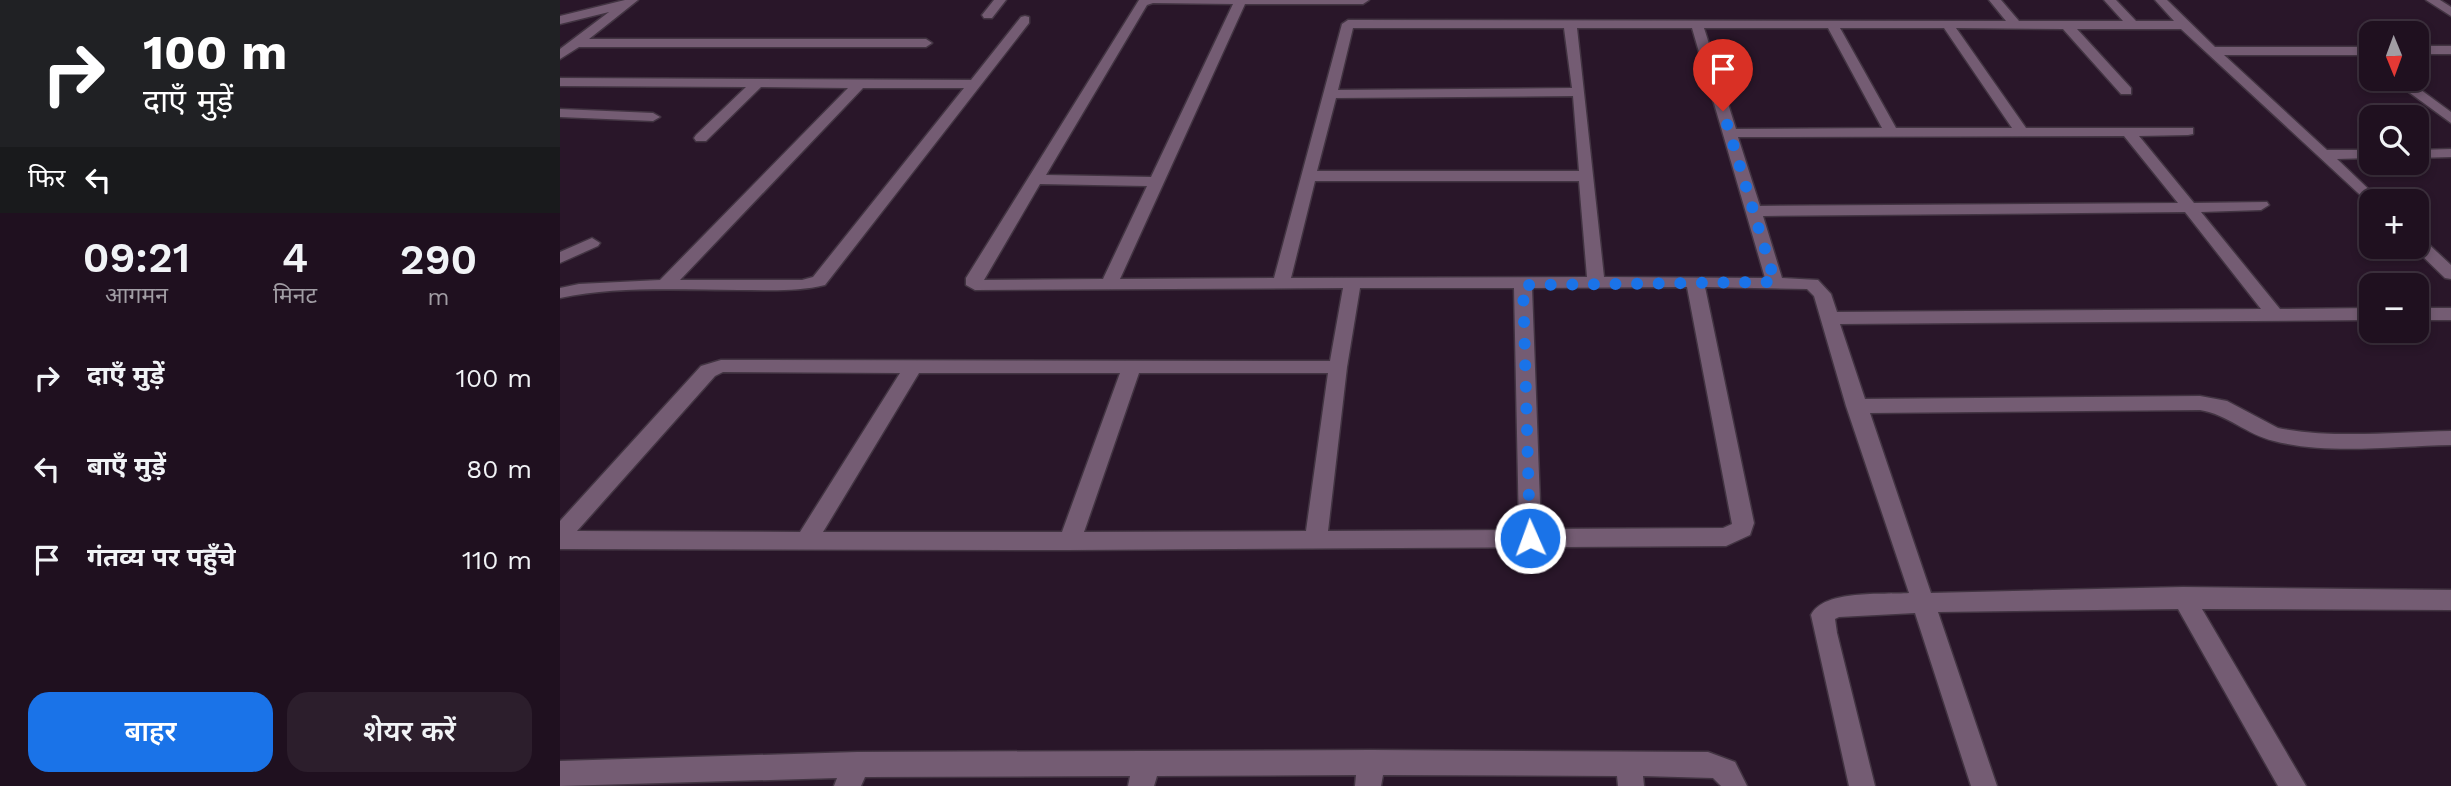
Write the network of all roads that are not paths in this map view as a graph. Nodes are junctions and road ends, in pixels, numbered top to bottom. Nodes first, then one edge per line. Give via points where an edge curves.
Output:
1 (1000, 0) edge
2 (1150, 0) edge
3 (1155, 0) edge
4 (1210, 0) edge
5 (1299, 0) edge
6 (1352, 0) edge
7 (1363, 0) edge
8 (1995, 0) edge
9 (2110, 0) edge
10 (2161, 0) edge
11 (2432, 0) edge
12 (1240, 1) edge
13 (629, 2) edge
14 (2451, 12) edge
15 (988, 15) dead end
16 (560, 20) edge
17 (1025, 20) dead end
18 (1348, 24) junction
19 (1570, 24) junction
20 (1697, 24) junction
21 (1832, 24) junction
22 (1947, 24) junction
23 (2015, 24) junction
24 (2066, 24) junction
25 (2133, 24) junction
26 (2183, 25) junction
27 (576, 43) junction
28 (926, 43) dead end
29 (2429, 50) edge
30 (2451, 50) edge
31 (2215, 51) junction
32 (2359, 53) edge
33 (560, 55) edge
34 (560, 82) edge
35 (594, 83) junction
36 (758, 83) junction
37 (859, 83) junction
38 (976, 84) junction
39 (2126, 91) dead end
40 (2414, 91) edge
41 (1579, 92) junction
42 (1329, 94) junction
43 (560, 111) edge
44 (653, 117) dead end
45 (2451, 119) edge
46 (2188, 131) dead end
47 (2022, 132) junction
48 (2129, 132) junction
49 (1730, 133) junction
50 (1892, 134) junction
51 (701, 138) dead end
52 (2451, 153) edge
53 (2359, 154) edge
54 (2429, 154) edge
55 (2323, 155) junction
56 (1310, 176) junction
57 (1587, 176) junction
58 (1035, 179) junction
59 (1157, 182) junction
60 (2360, 189) edge
61 (2261, 205) dead end
62 (2191, 207) junction
63 (1752, 211) junction
64 (593, 243) dead end
65 (2429, 253) edge
66 (560, 258) edge
67 (2451, 274) edge
68 (1597, 282) junction
69 (1695, 282) junction
70 (1775, 282) junction
71 (1281, 283) junction
72 (1352, 284) junction
73 (665, 285) junction
74 (1110, 285) junction
75 (1523, 285) junction
76 (560, 293) edge
77 (2359, 314) edge
78 (2429, 314) edge
79 (2451, 314) edge
80 (2275, 315) junction
81 (1829, 318) junction
82 (914, 365) junction
83 (1132, 366) junction
84 (1338, 368) junction
85 (1856, 406) junction
86 (2451, 438) edge
87 (560, 538) edge
88 (1530, 538) junction
89 (806, 540) junction
90 (1316, 540) junction
91 (1070, 541) junction
92 (2183, 597) junction
93 (1924, 601) junction
94 (2448, 604) edge
95 (560, 774) edge
96 (1369, 774) edge
97 (852, 775) edge
98 (1144, 775) edge
99 (1630, 775) edge
100 (1734, 786) edge
101 (1862, 786) edge
102 (1984, 786) edge
103 (2293, 786) edge

1 - 15 street
2 - 58 street via 1143,3
3 - 4 street
4 - 12 street
5 - 6 street
5 - 12 street
6 - 7 street
6 - 18 street
8 - 23 street
9 - 25 street
10 - 26 street
11 - 14 street
12 - 59 street
13 - 16 street
13 - 27 street
17 - 38 street
18 - 19 street
18 - 42 street
19 - 20 street
19 - 41 street
20 - 21 street
20 - 49 street
21 - 22 street
21 - 50 street
22 - 23 street
22 - 47 street
23 - 24 street
24 - 25 street
24 - 39 street
25 - 26 street
26 - 31 street
27 - 28 street
27 - 33 street
29 - 30 street
31 - 32 street
31 - 55 street
34 - 35 street
35 - 36 street
35 - 43 street
36 - 37 street
36 - 51 street
37 - 38 street
37 - 73 street
38 - 73 street via 819,281 803,285
40 - 45 street
41 - 42 street
41 - 57 street
42 - 56 street
43 - 44 street
46 - 48 street
47 - 48 street
47 - 50 street
48 - 62 street
49 - 50 street
49 - 63 street
52 - 54 street
53 - 55 street
55 - 60 street
56 - 57 street
56 - 71 street
57 - 68 street
58 - 59 street
58 - 74 street via 973,283 982,287
59 - 74 street
61 - 62 street
62 - 63 street
62 - 80 street
63 - 70 street
64 - 66 street
65 - 67 street
68 - 69 street
68 - 75 street
69 - 70 street
69 - 88 street via 1742,529 1726,537
70 - 81 street via 1812,284 1822,294
71 - 72 street
71 - 74 street
72 - 75 street
72 - 84 street
73 - 76 street
75 - 88 street
77 - 80 street
78 - 79 street
80 - 81 street
81 - 85 street
82 - 83 street
82 - 87 street via 714,367
82 - 89 street
83 - 84 street
83 - 91 street
84 - 90 street
85 - 86 street via 2200,403 2227,409 2287,437
85 - 93 street
87 - 89 street
88 - 90 street
89 - 91 street
90 - 91 street
92 - 93 street
92 - 94 street
92 - 103 street
93 - 101 street via 1835,607 1823,615
93 - 102 street
95 - 97 street
96 - 98 street
96 - 99 street
97 - 98 street
99 - 100 street via 1712,764 1728,772

